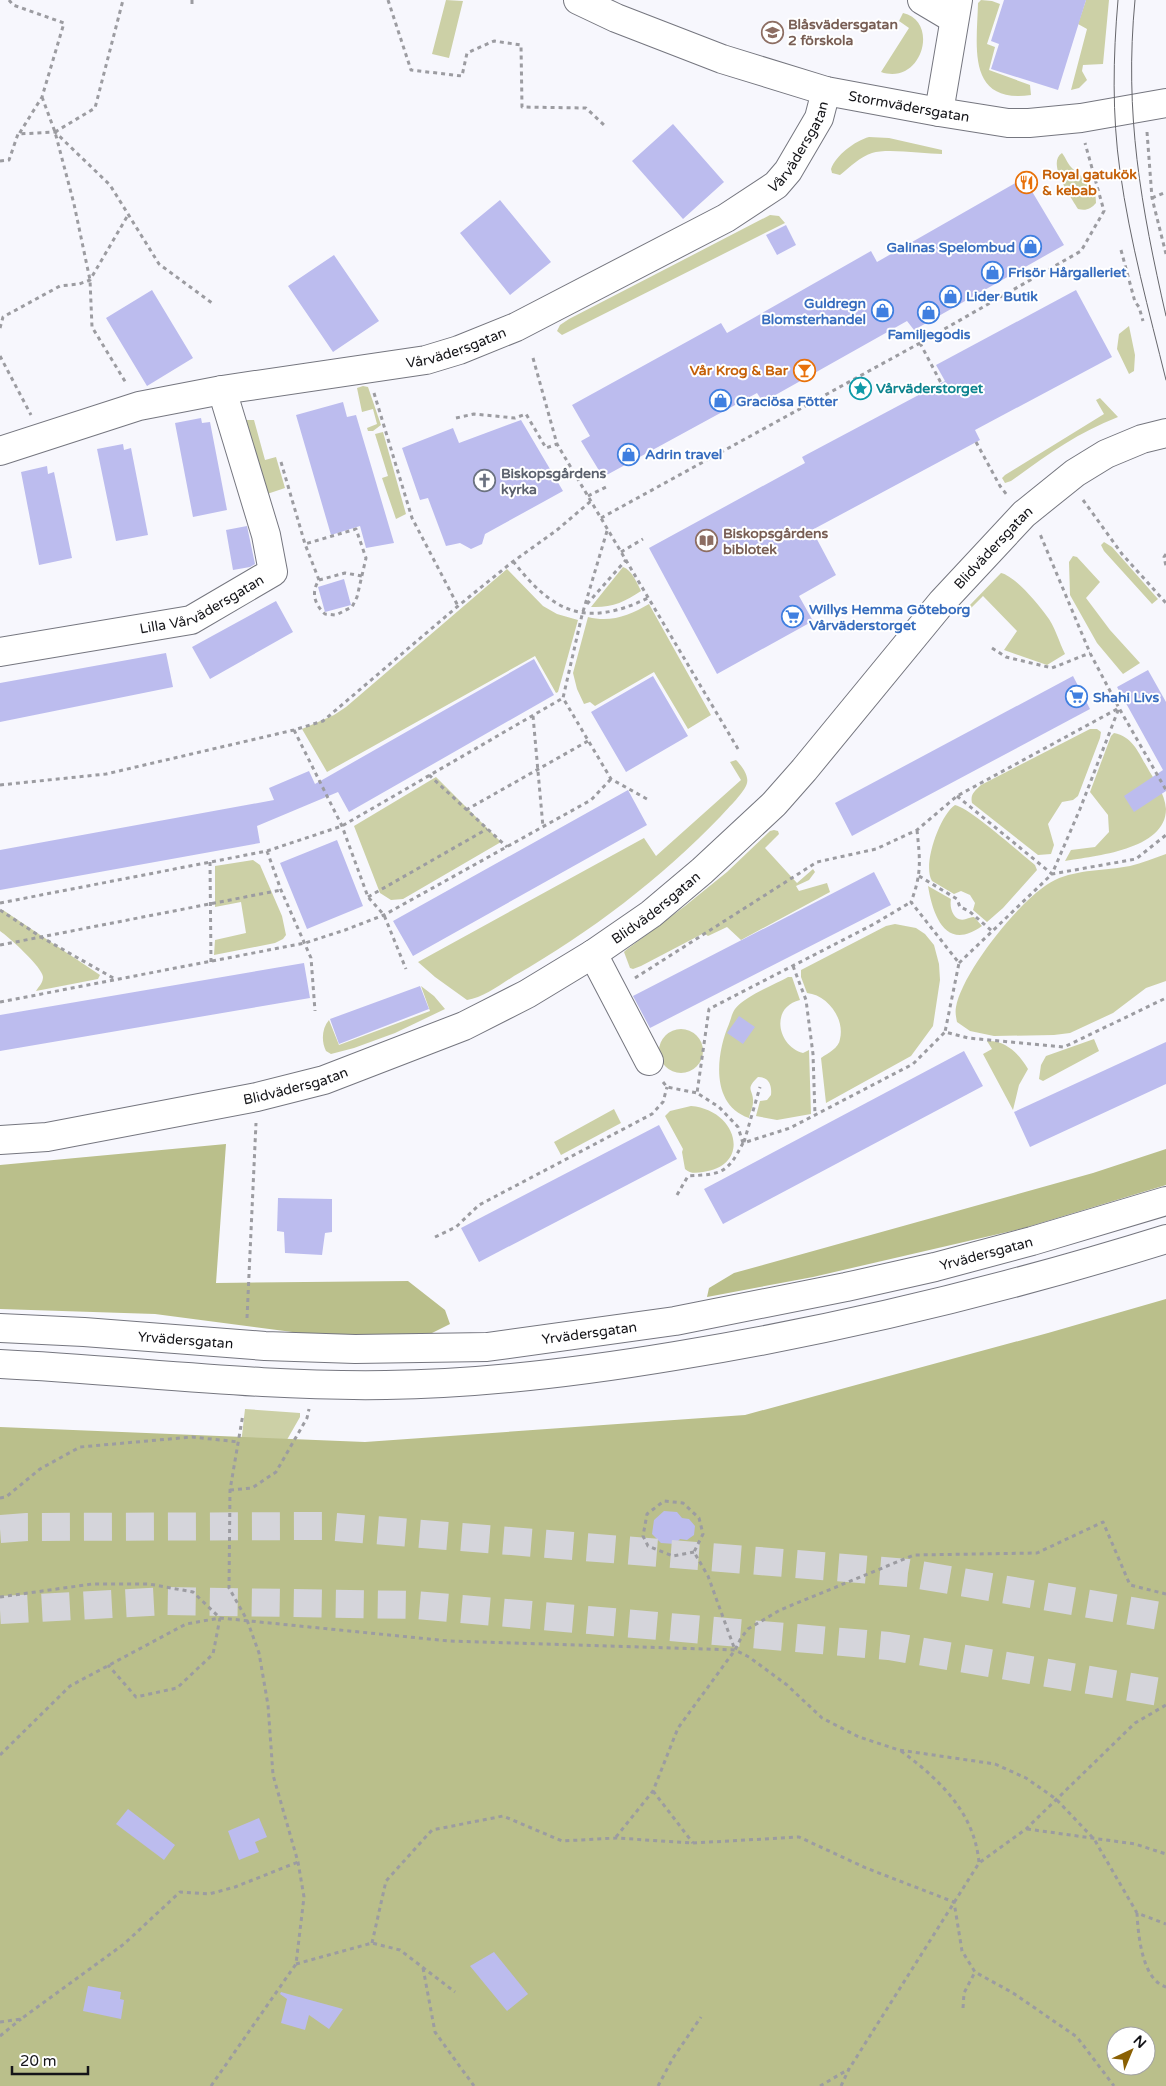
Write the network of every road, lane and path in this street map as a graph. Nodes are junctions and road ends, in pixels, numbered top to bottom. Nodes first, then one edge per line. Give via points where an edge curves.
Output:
1 (9, 0) edge
2 (123, 0) edge
3 (388, 0) edge
4 (578, 0) edge
5 (922, 0) edge
6 (956, 9) edge
7 (826, 91) junction
8 (42, 97) junction
9 (1156, 105) edge
10 (939, 112) junction
11 (1081, 118) junction
12 (604, 125) dead end
13 (55, 132) junction
14 (18, 134) junction
15 (0, 161) edge
16 (1166, 192) edge
17 (1152, 198) junction
18 (128, 215) junction
19 (1163, 243) edge
20 (1121, 250) dead end
21 (1166, 254) edge
22 (90, 280) junction
23 (212, 303) dead end
24 (1143, 321) dead end
25 (0, 328) edge
26 (920, 343) junction
27 (0, 356) edge
28 (533, 358) dead end
29 (367, 369) junction
30 (941, 383) dead end
31 (222, 390) junction
32 (139, 406) junction
33 (456, 418) dead end
34 (1166, 433) edge
35 (43, 437) junction
36 (976, 442) dead end
37 (558, 444) junction
38 (0, 451) edge
39 (281, 462) dead end
40 (994, 476) dead end
41 (608, 486) dead end
42 (588, 496) junction
43 (591, 501) junction
44 (1078, 503) dead end
45 (1024, 514) junction
46 (601, 518) junction
47 (607, 530) junction
48 (642, 539) dead end
49 (304, 544) junction
50 (621, 552) junction
51 (1166, 554) edge
52 (626, 560) junction
53 (513, 561) junction
54 (1166, 566) edge
55 (362, 576) junction
56 (319, 580) junction
57 (648, 598) junction
58 (1165, 600) edge
59 (458, 606) junction
60 (585, 607) junction
61 (583, 613) junction
62 (992, 648) dead end
63 (0, 652) edge
64 (1090, 653) junction
65 (563, 698) junction
66 (1119, 708) junction
67 (533, 716) junction
68 (294, 730) junction
69 (588, 741) junction
70 (738, 750) dead end
71 (537, 770) junction
72 (429, 775) junction
73 (611, 779) junction
74 (0, 785) edge
75 (1166, 790) edge
76 (957, 796) junction
77 (647, 799) dead end
78 (466, 810) junction
79 (342, 826) junction
80 (543, 828) junction
81 (487, 829) junction
82 (917, 830) junction
83 (1166, 836) edge
84 (507, 846) junction
85 (268, 851) junction
86 (210, 862) junction
87 (1052, 874) junction
88 (919, 876) junction
89 (280, 890) junction
90 (368, 897) junction
91 (911, 902) junction
92 (0, 903) edge
93 (211, 904) junction
94 (0, 910) edge
95 (384, 915) junction
96 (992, 932) junction
97 (41, 937) junction
98 (305, 943) junction
99 (0, 945) edge
100 (592, 954) junction
101 (211, 962) junction
102 (959, 962) junction
103 (793, 966) junction
104 (406, 969) dead end
105 (115, 979) junction
106 (616, 998) junction
107 (1166, 998) edge
108 (0, 1002) edge
109 (316, 1011) dead end
110 (945, 1032) junction
111 (649, 1061) dead end
112 (760, 1087) dead end
113 (697, 1093) junction
114 (257, 1097) junction
115 (814, 1115) junction
116 (0, 1140) edge
117 (744, 1143) junction
118 (677, 1195) dead end
119 (1166, 1202) edge
120 (435, 1237) dead end
121 (1166, 1239) edge
122 (247, 1318) dead end
123 (0, 1328) edge
124 (0, 1364) edge
125 (309, 1404) dead end
126 (243, 1414) dead end
127 (238, 1442) junction
128 (230, 1490) junction
129 (0, 1498) edge
130 (694, 1552) junction
131 (1166, 1594) edge
132 (0, 1597) edge
133 (220, 1618) junction
134 (247, 1620) junction
135 (735, 1650) junction
136 (108, 1664) junction
137 (1166, 1705) edge
138 (900, 1750) junction
139 (0, 1755) edge
140 (653, 1791) junction
141 (1056, 1799) junction
142 (1026, 1829) junction
143 (616, 1838) junction
144 (1094, 1839) junction
145 (693, 1843) junction
146 (1166, 1854) edge
147 (298, 1862) junction
148 (978, 1863) junction
149 (954, 1902) junction
150 (1137, 1913) junction
151 (1166, 1924) edge
152 (372, 1943) junction
153 (296, 1964) junction
154 (422, 1967) junction
155 (975, 1972) junction
156 (1166, 1987) edge
157 (455, 1992) dead end
158 (963, 2008) dead end
159 (701, 2017) dead end
160 (21, 2019) junction
161 (0, 2022) edge
162 (0, 2036) edge
163 (849, 2069) junction
164 (211, 2086) edge
165 (474, 2086) edge
166 (658, 2086) edge
167 (820, 2086) edge
168 (841, 2086) edge
169 (1114, 2086) edge

1 - 8 path via 13,5 64,23
2 - 13 path via 95,108
3 - 12 path via 411,70 462,76 467,53 494,41 521,45 522,106 586,108
4 - 7 street, Stormvädersgatan via 722,59
5 - 6 street
6 - 10 street
7 - 10 street, Stormvädersgatan
7 - 29 street, Vårvädersgatan via 819,118 788,171 776,185 726,218 484,340 426,360
8 - 13 path
8 - 14 path
9 - 11 street, Stormvädersgatan
9 - 17 path
10 - 11 street, Stormvädersgatan via 1008,123
11 - 26 path via 1104,211 1081,251
13 - 14 path
13 - 18 path via 110,185
13 - 22 path
14 - 15 path via 9,160
16 - 17 path
17 - 19 path
18 - 22 path
18 - 23 path via 159,264
19 - 21 path
20 - 24 path
22 - 25 path via 60,286 3,317
22 - 32 path via 92,327
26 - 30 path
26 - 46 path
27 - 35 path
28 - 37 path
29 - 31 street, Vårvädersgatan
29 - 59 path via 412,518
31 - 32 street, Vårvädersgatan
31 - 63 street, Lilla Vårvädersgatan via 262,518 273,572 191,620
32 - 35 street, Vårvädersgatan
33 - 37 path via 474,414 515,418 526,414 546,448
34 - 45 street, Blidvädersgatan via 1106,454 1075,473
35 - 38 street, Vårvädersgatan
36 - 40 path
37 - 42 path
39 - 49 path
41 - 42 path
42 - 43 path
43 - 46 path
43 - 53 path
44 - 58 path via 1083,499 1122,554
45 - 64 path via 1039,533
45 - 100 street, Blidvädersgatan via 942,602 774,804 651,914
46 - 47 path
47 - 50 path
47 - 60 path
48 - 50 path
49 - 55 path via 356,529 366,558
49 - 56 path
50 - 52 path
51 - 54 path
52 - 57 path
52 - 60 path
53 - 59 path
53 - 61 path via 528,582 551,601
55 - 56 path via 345,573
55 - 56 path via 352,607 336,615 325,614 317,605 314,590
57 - 61 path via 622,610
57 - 70 path
59 - 68 path via 323,721
60 - 61 path
61 - 65 path
62 - 64 path via 1006,657 1052,668
64 - 66 path
65 - 67 path
65 - 69 path
66 - 75 path
66 - 76 path
66 - 87 path
67 - 71 path
67 - 72 path
68 - 74 path via 106,774
68 - 79 path
69 - 71 path
69 - 73 path
71 - 78 path
71 - 80 path
72 - 78 path
72 - 79 path
73 - 77 path
73 - 80 path via 591,800
76 - 82 path
76 - 87 path
78 - 81 path
79 - 85 path
79 - 90 path
80 - 84 path
81 - 84 path
81 - 90 path
82 - 88 path
82 - 106 path via 876,849 817,862 633,979
83 - 87 path via 1136,859
84 - 95 path
85 - 86 path
85 - 89 path
86 - 92 path
86 - 93 path
87 - 96 path
88 - 91 path
88 - 96 path via 957,899 960,907
89 - 93 path
89 - 98 path
90 - 95 path
91 - 102 path
91 - 103 path
93 - 97 path
93 - 101 path
94 - 97 path
95 - 98 path
95 - 104 path
96 - 102 path
97 - 99 path
97 - 105 path
98 - 101 path
98 - 109 path via 311,958
100 - 106 street
100 - 114 street, Blidvädersgatan via 527,994 464,1026 324,1080
101 - 105 path
102 - 110 path
103 - 113 path via 709,1009
103 - 115 path via 806,1000 813,1054
105 - 108 path
106 - 111 street
107 - 110 path via 1064,1046 968,1038
110 - 115 path via 913,1064
112 - 117 path
113 - 117 path via 719,1106 738,1127
113 - 120 path via 667,1087 663,1102 652,1114 480,1205 456,1227
114 - 116 street, Blidvädersgatan via 46,1137
114 - 122 path
115 - 117 path via 790,1128
117 - 118 path via 734,1162 716,1174 688,1176
119 - 123 street, Yrvädersgatan via 935,1267 846,1287 675,1321 487,1347 335,1349
121 - 124 street via 983,1292 806,1332 653,1360 534,1376 432,1384 337,1385
125 - 128 path via 307,1418 276,1472 252,1488
126 - 127 path
127 - 128 path
127 - 129 path via 192,1437 80,1447 40,1469 6,1497
128 - 134 path via 229,1588
130 - 130 path via 703,1534 699,1518 683,1503 664,1501 648,1514 643,1536 648,1546 673,1556
130 - 135 path via 708,1576
131 - 135 path via 1130,1585 1103,1522 1037,1553 914,1554 780,1610 748,1629
132 - 133 path via 92,1584 149,1584 193,1592
133 - 134 path
133 - 136 path via 186,1624
133 - 136 path via 213,1654 177,1688 136,1697
134 - 135 path via 449,1641
134 - 147 path via 259,1653 268,1705 273,1775
135 - 138 path via 787,1685 822,1718 859,1737
135 - 140 path via 678,1728
136 - 139 path via 70,1686
137 - 141 path via 1134,1723
138 - 141 path via 994,1764 1026,1778
138 - 148 path via 947,1791 965,1815 977,1847
140 - 143 path
140 - 145 path
141 - 142 path
141 - 144 path
142 - 144 path
142 - 148 path
143 - 145 path
143 - 152 path via 562,1841 503,1816 432,1830 386,1881
144 - 146 path via 1135,1844
144 - 150 path
145 - 149 path via 799,1837 866,1868
147 - 153 path via 304,1897
147 - 160 path via 209,1894 180,1892 124,1944
148 - 149 path
149 - 155 path via 962,1951
149 - 163 path
150 - 151 path
150 - 156 path via 1144,1963 1160,1985
152 - 153 path
152 - 154 path via 400,1950
153 - 164 path
154 - 157 path
154 - 165 path via 436,2032
155 - 158 path via 964,1993
155 - 169 path via 1013,1993 1077,2038
159 - 166 path
160 - 161 path
160 - 162 path
163 - 167 path
163 - 168 path

